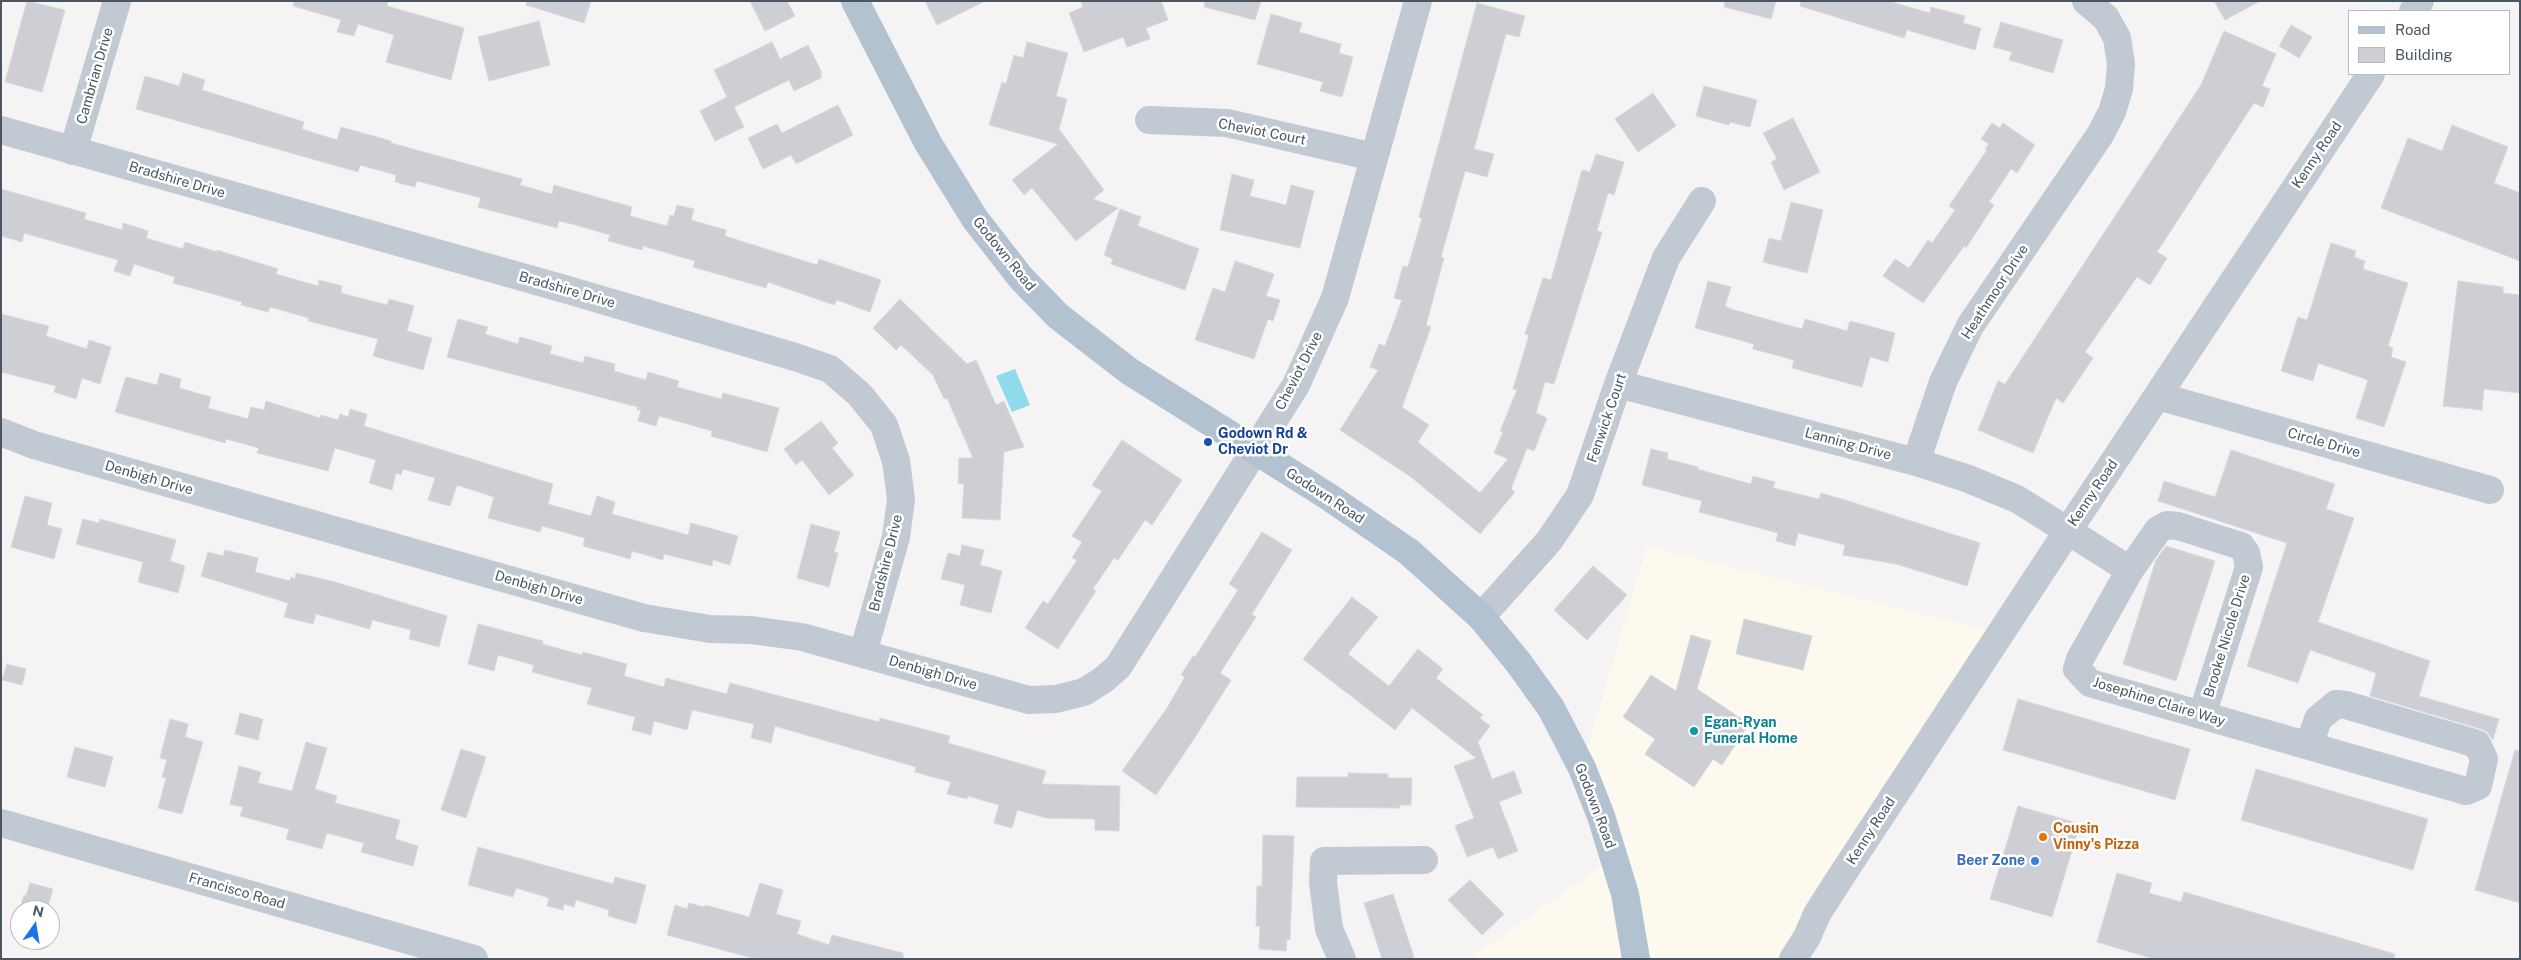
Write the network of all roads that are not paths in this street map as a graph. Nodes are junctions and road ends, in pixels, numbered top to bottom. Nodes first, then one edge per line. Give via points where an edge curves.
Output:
1 (116, 1) edge
2 (855, 1) edge
3 (1418, 1) edge
4 (2086, 1) edge
5 (2370, 75) edge
6 (1149, 120) dead end
7 (1, 130) edge
8 (73, 151) junction
9 (1374, 157) junction
10 (1702, 201) dead end
11 (1618, 384) junction
12 (2158, 396) junction
13 (1, 432) edge
14 (1256, 451) junction
15 (1916, 462) junction
16 (2490, 490) dead end
17 (2067, 532) junction
18 (2130, 570) junction
19 (1481, 617) junction
20 (863, 653) junction
21 (1084, 692) joint
22 (2202, 715) junction
23 (2309, 746) junction
24 (1, 823) edge
25 (1424, 860) dead end
26 (1817, 914) junction
27 (474, 959) edge
28 (1342, 959) edge
29 (1636, 959) edge
30 (1774, 959) edge
31 (1793, 959) edge

1 - 8 street, Cambrian Drive
2 - 14 main road, Godown Road via 928,143 974,219 1021,278 1058,316 1097,348
3 - 9 street, Cheviot Drive
4 - 15 street, Heathmoor Drive via 2106,18 2117,38 2119,89 2112,112 2100,135 1970,326 1943,382
5 - 12 street, Kenny Road
6 - 9 street, Cheviot Court via 1227,122
7 - 8 street, Bradshire Drive
8 - 20 street, Bradshire Drive via 568,290 830,369 860,395 884,425 896,461 901,499 896,537
9 - 14 street, Cheviot Drive via 1334,298 1296,385
10 - 11 street, Fenwick Court via 1666,258
11 - 15 street, Lanning Drive
11 - 19 street, Fenwick Court via 1580,495 1549,540
12 - 16 street, Circle Drive
12 - 17 street, Kenny Road
13 - 20 street, Denbigh Drive via 34,445 644,618 710,629 751,630 802,637
14 - 19 main road, Godown Road via 1409,552
14 - 21 street, Cheviot Drive via 1118,667
15 - 17 street, Lanning Drive via 2017,499
17 - 18 street
17 - 26 street, Kenny Road
18 - 22 street, Josephine Claire Way via 2077,669 2090,683
18 - 22 street, Brooke Nicole Drive via 2158,530 2167,524 2241,546 2246,553 2249,567
19 - 29 main road, Godown Road via 1551,708 1582,768 1618,867 1633,929
20 - 21 street, Denbigh Drive via 1029,700 1056,699
22 - 23 street, Josephine Claire Way
23 - 23 street, Josephine Claire Way via 2466,791 2478,786 2484,759 2477,744 2336,704 2318,719
24 - 27 street, Francisco Road
25 - 28 street via 1324,862 1329,929
26 - 30 street, Kenny Road via 1803,925
26 - 31 street, Kenny Road

